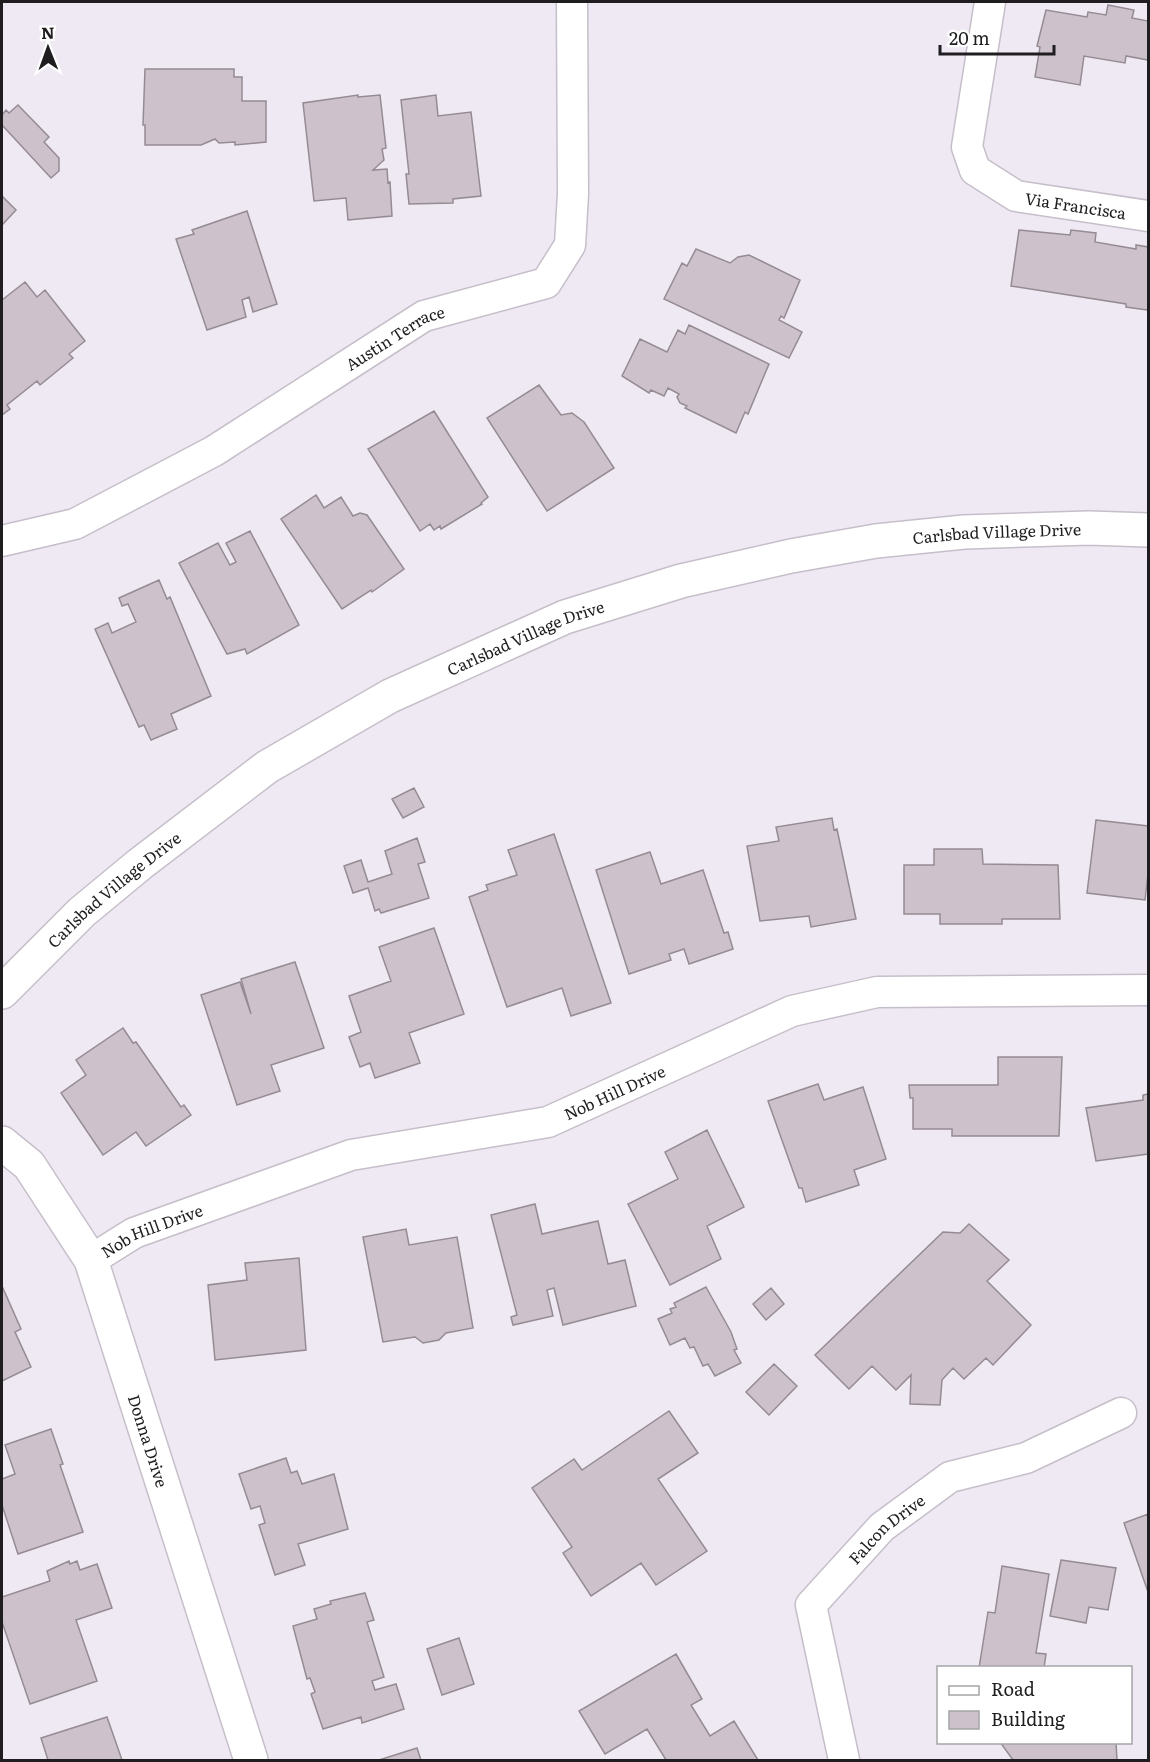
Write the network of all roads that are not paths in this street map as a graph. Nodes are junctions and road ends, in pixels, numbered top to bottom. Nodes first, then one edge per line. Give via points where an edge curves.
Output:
1 (990, 2) edge
2 (572, 4) edge
3 (1149, 216) edge
4 (1149, 530) edge
5 (2, 541) edge
6 (1149, 990) edge
7 (2, 992) edge
8 (2, 1143) edge
9 (91, 1260) junction
10 (1121, 1413) dead end
11 (251, 1761) edge
12 (844, 1761) edge

1 - 3 street, Via Francisca via 967,147 975,170 1016,196
2 - 5 street, Austin Terrace via 570,245 546,283 424,316 214,451 75,524
4 - 7 main road, Carlsbad Village Drive via 964,532 876,541 681,581 565,617 390,696 267,767 82,912
6 - 9 street, Nob Hill Drive via 877,992 792,1011 548,1122 351,1155 134,1233
8 - 9 main road, Donna Drive via 29,1166
9 - 11 main road, Donna Drive
10 - 12 street, Falcon Drive via 1026,1458 950,1478 882,1527 811,1605

